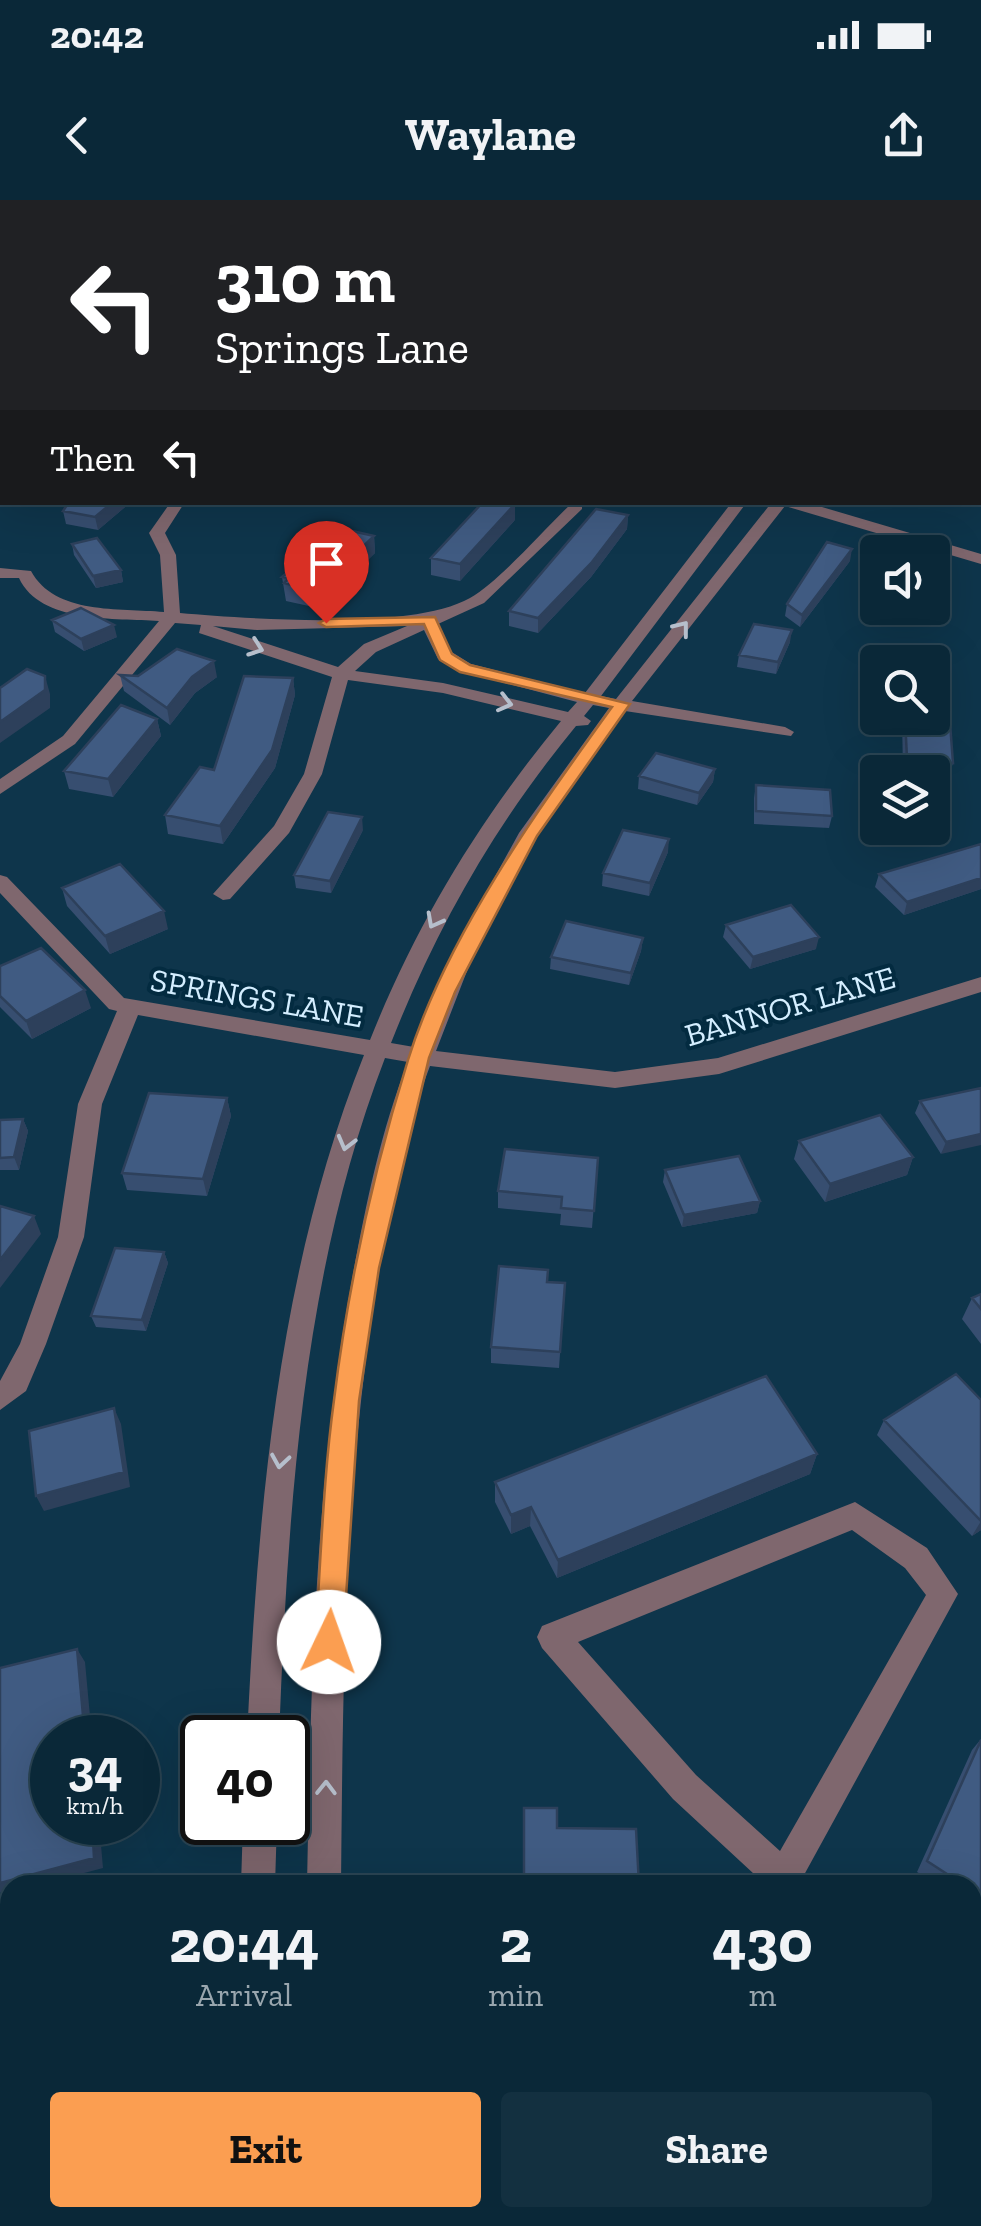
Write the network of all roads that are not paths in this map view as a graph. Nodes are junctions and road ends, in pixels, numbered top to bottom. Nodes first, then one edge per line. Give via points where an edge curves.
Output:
1 (176, 505) edge
2 (578, 505) edge
3 (738, 505) edge
4 (778, 505) edge
5 (798, 505) edge
6 (981, 559) edge
7 (0, 573) edge
8 (172, 616) junction
9 (430, 620) junction
10 (465, 668) junction
11 (341, 674) junction
12 (443, 688) junction
13 (588, 700) junction
14 (622, 704) junction
15 (571, 719) junction
16 (604, 726) junction
17 (784, 732) dead end
18 (0, 788) edge
19 (0, 881) edge
20 (223, 894) dead end
21 (10, 905) edge
22 (981, 984) edge
23 (129, 1009) junction
24 (376, 1051) junction
25 (419, 1058) junction
26 (0, 1398) edge
27 (263, 1715) edge
28 (259, 1845) edge
29 (258, 1875) edge
30 (324, 1875) edge
31 (780, 1875) edge
32 (792, 1875) edge

1 - 8 street via 157,533 168,555
2 - 9 street via 478,600
3 - 13 street
14 -> 4 street
5 - 6 street
7 - 8 street via 25,574 46,600 82,610
8 - 9 street via 257,625
8 -> 11 street
8 - 18 street via 69,740
9 - 10 street via 445,657
9 - 11 street via 370,648
10 - 12 street via 449,672
10 - 13 street
11 - 12 street
11 - 20 street via 313,774 282,829
12 -> 15 street
13 - 14 street
13 - 15 street
14 - 16 street
14 - 17 street
15 - 16 street
15 -> 24 street via 454,883
16 - 25 street via 528,835
19 - 21 street, SPRINGS LANE
21 - 23 street, SPRINGS LANE
22 - 25 street, BANNOR LANE via 719,1066 615,1080
23 - 24 street, SPRINGS LANE
23 - 26 street via 90,1104 71,1237 16,1383
24 - 25 street, BANNOR LANE
24 -> 27 street via 311,1276 276,1490
30 -> 25 street via 339,1453 368,1268
28 - 29 street
31 - 32 street via 706,1808 554,1637 855,1515 916,1558 944,1594

